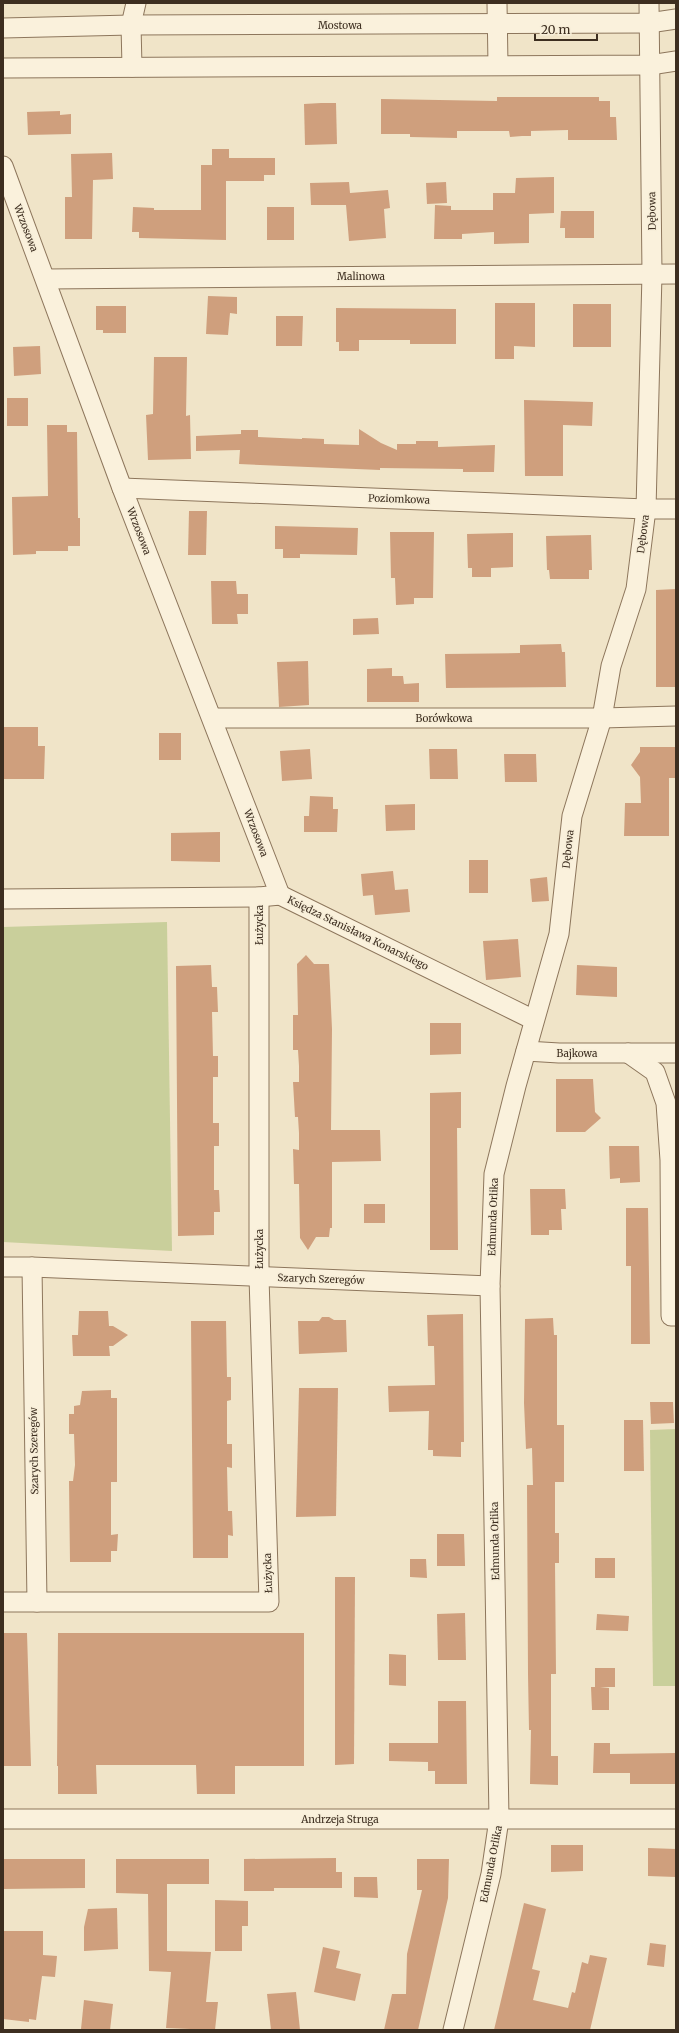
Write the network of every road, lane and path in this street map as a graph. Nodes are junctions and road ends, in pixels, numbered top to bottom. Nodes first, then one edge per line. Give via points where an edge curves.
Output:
1 (136, 3) edge
2 (497, 3) edge
3 (649, 3) edge
4 (676, 19) edge
5 (649, 23) junction
6 (131, 25) junction
7 (497, 25) junction
8 (3, 28) edge
9 (676, 61) edge
10 (498, 65) junction
11 (650, 65) junction
12 (132, 67) junction
13 (3, 68) edge
14 (3, 166) edge
15 (652, 274) junction
16 (676, 274) edge
17 (46, 278) junction
18 (122, 488) junction
19 (646, 509) junction
20 (676, 509) edge
21 (676, 716) edge
22 (212, 718) junction
23 (602, 718) junction
24 (280, 895) junction
25 (259, 897) junction
26 (3, 899) edge
27 (534, 1020) junction
28 (526, 1051) junction
29 (628, 1053) junction
30 (676, 1053) edge
31 (3, 1267) edge
32 (32, 1267) junction
33 (259, 1276) junction
34 (490, 1286) junction
35 (676, 1316) edge
36 (3, 1602) edge
37 (37, 1602) junction
38 (3, 1819) edge
39 (500, 1819) junction
40 (676, 1819) edge
41 (453, 2030) edge

1 - 6 street
2 - 7 street
3 - 5 street, Dębowa
4 - 5 street, Mostowa
5 - 7 street, Mostowa
5 - 11 street, Dębowa
6 - 7 street, Mostowa
6 - 8 street, Mostowa
6 - 12 street
7 - 10 street
9 - 11 street
10 - 11 street
10 - 12 street
11 - 15 street, Dębowa
12 - 13 street
14 - 17 street, Wrzosowa
15 - 16 street, Malinowa
15 - 17 street, Malinowa
15 - 19 street, Dębowa
17 - 18 street, Wrzosowa
18 - 19 street, Poziomkowa
18 - 22 street, Wrzosowa
19 - 20 street, Poziomkowa
19 - 23 street, Dębowa via 636,588 611,666
21 - 23 street, Borówkowa
22 - 23 street, Borówkowa
22 - 24 street, Wrzosowa
23 - 27 street, Dębowa via 572,816 559,934
24 - 25 street, Księdza Stanisława Konarskiego
24 - 27 street, Księdza Stanisława Konarskiego
25 - 26 street, Księdza Stanisława Konarskiego
25 - 33 street, Łużycka
27 - 28 street, Dębowa
28 - 29 street, Bajkowa
28 - 34 street, Edmunda Orlika via 494,1174
29 - 30 street, Bajkowa
29 - 35 street via 655,1072 666,1103 670,1160 671,1316
31 - 32 street, Szarych Szeregów
32 - 33 street, Szarych Szeregów
32 - 37 street, Szarych Szeregów
33 - 34 street, Szarych Szeregów
33 - 37 street, Łużycka via 268,1602
34 - 39 street, Edmunda Orlika
36 - 37 street
38 - 39 street, Andrzeja Struga
39 - 40 street, Andrzeja Struga
39 - 41 street, Edmunda Orlika via 491,1874

